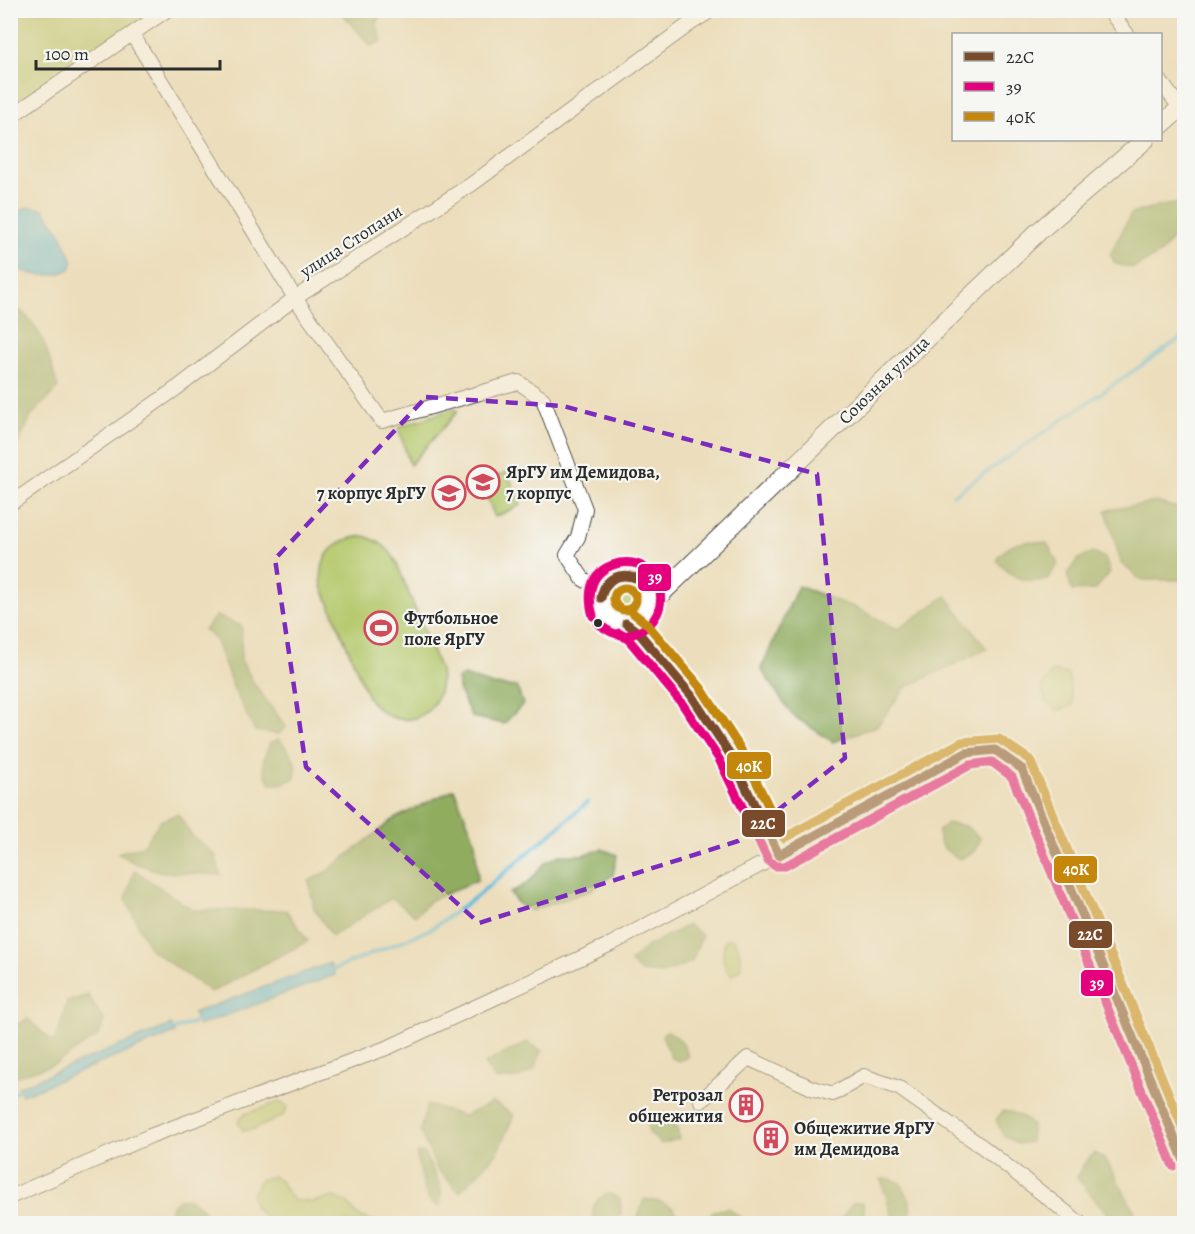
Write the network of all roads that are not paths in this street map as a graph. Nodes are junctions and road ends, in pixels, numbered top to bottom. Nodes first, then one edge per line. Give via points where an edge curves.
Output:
1 (167, 10) edge
2 (712, 10) edge
3 (1109, 10) edge
4 (132, 33) junction
5 (1126, 33) edge
6 (1162, 82) edge
7 (1183, 107) edge
8 (10, 117) edge
9 (1162, 125) edge
10 (1144, 141) edge
11 (295, 298) junction
12 (10, 504) edge
13 (602, 590) junction
14 (645, 612) junction
15 (632, 627) junction
16 (779, 855) junction
17 (701, 1101) dead end
18 (1185, 1161) edge
19 (10, 1197) edge
20 (1081, 1224) edge

1 - 4 street
2 - 11 street, улица Стопани via 472,184
3 - 5 street
4 - 8 street
4 - 11 street
6 - 7 street
7 - 9 street
10 - 14 street, Союзная улица via 1038,232
11 - 12 street, улица Стопани via 177,388
11 - 13 street via 382,421 518,382 543,399 585,508 578,537 567,555 583,579
13 - 14 street via 612,578 636,577 647,589
13 - 15 street via 605,613
14 - 15 street, Союзная улица via 638,626
15 - 16 street via 691,695 729,753
16 - 18 street via 966,753 995,750 1022,769
16 - 19 street via 611,944 389,1047 150,1136
17 - 20 street via 748,1058 833,1094 864,1076 899,1088 917,1100

